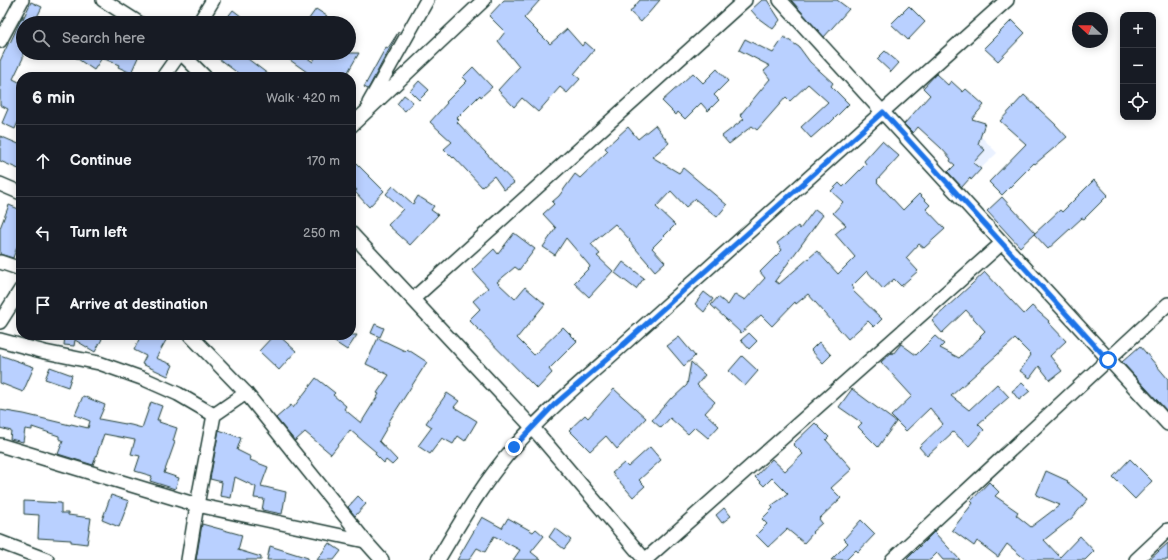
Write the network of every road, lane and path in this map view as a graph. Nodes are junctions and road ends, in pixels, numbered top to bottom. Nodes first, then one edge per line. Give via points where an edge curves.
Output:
1 (22, 0) edge
2 (103, 0) edge
3 (213, 0) edge
4 (427, 0) edge
5 (484, 0) edge
6 (745, 0) edge
7 (780, 0) edge
8 (1007, 0) edge
9 (128, 16) edge
10 (203, 16) edge
11 (0, 41) edge
12 (175, 60) edge
13 (187, 60) edge
14 (167, 72) edge
15 (200, 72) edge
16 (883, 112) junction
17 (362, 115) junction
18 (356, 121) edge
19 (0, 184) edge
20 (16, 191) edge
21 (356, 238) edge
22 (1002, 243) junction
23 (0, 262) edge
24 (16, 267) edge
25 (16, 297) edge
26 (413, 300) junction
27 (1168, 304) edge
28 (0, 322) edge
29 (0, 340) edge
30 (195, 340) edge
31 (1108, 360) junction
32 (246, 393) junction
33 (214, 415) junction
34 (1168, 424) edge
35 (533, 428) junction
36 (0, 445) edge
37 (197, 505) junction
38 (1168, 530) edge
39 (365, 541) junction
40 (0, 542) edge
41 (47, 560) edge
42 (188, 560) edge
43 (382, 560) edge
44 (438, 560) edge
45 (645, 560) edge
46 (892, 560) edge
47 (1136, 560) edge

1 - 11 street
2 - 9 street
3 - 10 street
4 - 17 street
5 - 17 street
6 - 26 street
7 - 16 street
8 - 16 street
12 - 14 street
13 - 15 street
16 - 22 street
16 - 35 street via 554,405
17 - 18 street
19 - 20 street
21 - 26 street
22 - 31 street
22 - 45 street
23 - 24 street
25 - 28 street
26 - 35 street
27 - 31 street
29 - 33 street via 106,366 144,379 178,394
30 - 32 street
31 - 34 street
31 - 46 street
32 - 33 street
32 - 39 street
33 - 37 street
35 - 44 street via 514,447 475,498
35 - 45 street
36 - 37 street
37 - 39 street
37 - 42 street
38 - 47 street
39 - 43 street
40 - 41 street

